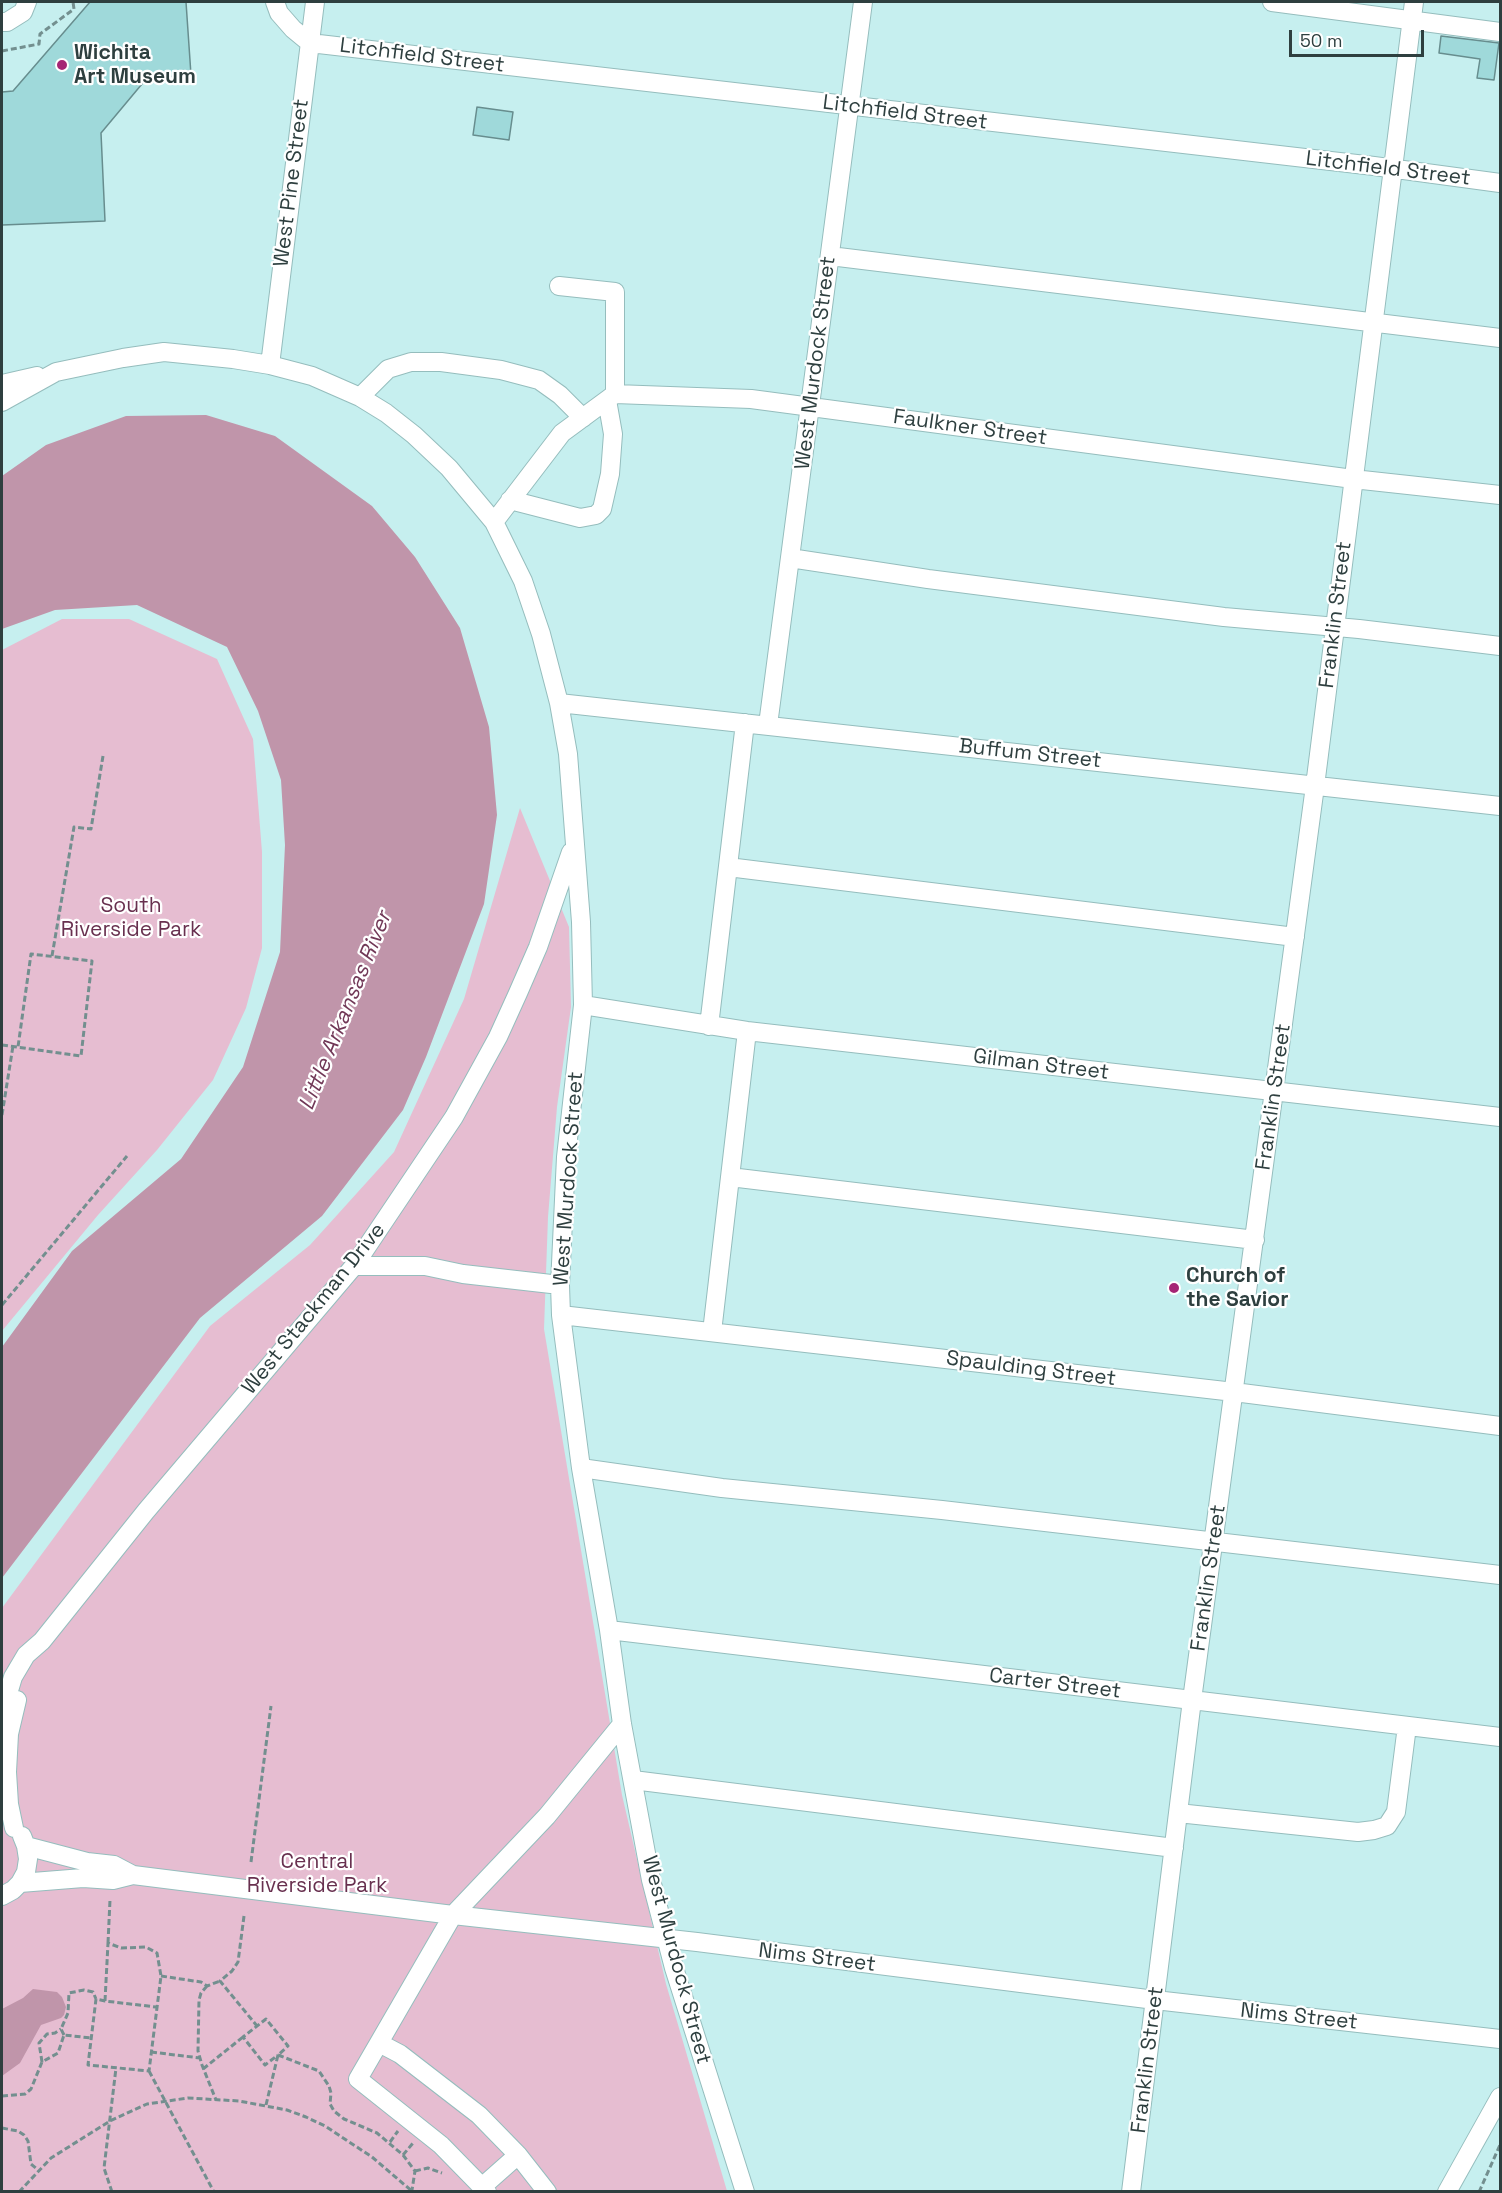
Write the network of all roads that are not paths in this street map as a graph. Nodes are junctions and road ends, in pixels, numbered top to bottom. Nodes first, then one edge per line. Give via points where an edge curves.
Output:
1 (27, 2) edge
2 (275, 2) edge
3 (315, 2) edge
4 (863, 2) edge
5 (1272, 2) edge
6 (1413, 10) edge
7 (2, 22) edge
8 (1500, 32) edge
9 (310, 43) junction
10 (850, 106) junction
11 (1392, 168) junction
12 (1500, 183) edge
13 (830, 256) junction
14 (559, 286) dead end
15 (1373, 323) junction
16 (1500, 338) edge
17 (270, 365) junction
18 (56, 372) junction
19 (2, 384) edge
20 (360, 397) junction
21 (611, 397) junction
22 (2, 402) edge
23 (810, 407) junction
24 (583, 418) junction
25 (1353, 479) junction
26 (1500, 495) edge
27 (510, 500) junction
28 (494, 522) junction
29 (790, 558) junction
30 (1335, 627) junction
31 (1500, 646) edge
32 (559, 703) junction
33 (745, 723) junction
34 (768, 725) junction
35 (1315, 786) junction
36 (1500, 806) edge
37 (574, 844) junction
38 (728, 867) junction
39 (1295, 937) junction
40 (583, 1005) junction
41 (709, 1026) junction
42 (747, 1031) junction
43 (1274, 1091) junction
44 (1500, 1117) edge
45 (730, 1178) junction
46 (1255, 1240) junction
47 (354, 1266) junction
48 (560, 1285) junction
49 (561, 1315) junction
50 (712, 1332) junction
51 (1234, 1392) junction
52 (1500, 1426) edge
53 (581, 1468) junction
54 (1214, 1543) junction
55 (1500, 1575) edge
56 (609, 1630) junction
57 (42, 1641) junction
58 (1192, 1700) junction
59 (2, 1714) edge
60 (622, 1724) junction
61 (1407, 1726) junction
62 (1500, 1737) edge
63 (633, 1780) junction
64 (1178, 1813) junction
65 (8, 1824) edge
66 (26, 1846) junction
67 (1174, 1848) junction
68 (133, 1875) junction
69 (20, 1883) junction
70 (2, 1896) edge
71 (453, 1915) junction
72 (666, 1939) junction
73 (1155, 2000) junction
74 (1500, 2039) edge
75 (379, 2043) junction
76 (1500, 2097) edge
77 (518, 2155) junction
78 (485, 2189) edge
79 (547, 2192) edge
80 (745, 2192) edge
81 (1131, 2192) edge
82 (1447, 2192) edge

1 - 7 street via 23,12
2 - 9 street via 293,29
3 - 9 street, West Pine Street
4 - 10 street, West Murdock Street
5 - 6 street
6 - 8 street
6 - 11 street, Franklin Street
9 - 10 street, Litchfield Street
9 - 17 street, West Pine Street
10 - 11 street, Litchfield Street
10 - 13 street, West Murdock Street
11 - 12 street, Litchfield Street
11 - 15 street, Franklin Street
13 - 15 street
13 - 23 street, West Murdock Street
14 - 21 street via 615,292
15 - 16 street
15 - 25 street, Franklin Street
17 - 18 street, West Murdock Street via 164,352
17 - 20 street, West Murdock Street via 312,376
18 - 19 street, West Murdock Street
18 - 22 street
20 - 24 street via 388,369 411,362 441,362 501,370 538,380
20 - 28 street, West Murdock Street via 414,435 462,482
21 - 23 street, Faulkner Street via 751,399
21 - 24 street
21 - 27 street via 610,474 602,509 596,515 580,518
23 - 25 street, Faulkner Street
23 - 29 street, West Murdock Street
24 - 27 street via 562,433
25 - 26 street, Faulkner Street
25 - 30 street, Franklin Street
27 - 28 street
28 - 32 street, West Murdock Street via 523,581
29 - 30 street via 1224,617
29 - 34 street, West Murdock Street
30 - 31 street
30 - 35 street, Franklin Street
32 - 33 street, Buffum Street
32 - 37 street, West Murdock Street via 568,754
33 - 34 street, Buffum Street
33 - 38 street
34 - 35 street, Buffum Street
35 - 36 street, Buffum Street
35 - 39 street, Franklin Street
37 - 40 street, West Murdock Street
37 - 47 street, West Stackman Drive via 538,947 498,1037 454,1117
38 - 39 street
38 - 41 street
39 - 43 street, Franklin Street
40 - 41 street, Gilman Street
40 - 48 street, West Murdock Street via 566,1156
41 - 42 street, Gilman Street
42 - 43 street, Gilman Street
42 - 45 street
43 - 44 street, Gilman Street
43 - 46 street, Franklin Street
45 - 46 street
45 - 50 street
46 - 51 street, Franklin Street
47 - 48 street via 424,1266
47 - 57 street, West Stackman Drive via 146,1511
48 - 49 street, West Murdock Street
49 - 50 street, Spaulding Street
49 - 53 street, West Murdock Street
50 - 51 street, Spaulding Street
51 - 52 street, Spaulding Street
51 - 54 street, Franklin Street
53 - 54 street via 722,1488 942,1509
53 - 56 street, West Murdock Street
54 - 55 street
54 - 58 street, Franklin Street
56 - 58 street, Carter Street
56 - 60 street, West Murdock Street
57 - 59 street, West Stackman Drive via 26,1655 13,1677
57 - 65 street, West Stackman Drive via 37,1659 24,1680 9,1734
58 - 61 street, Carter Street
58 - 64 street, Franklin Street
60 - 63 street, West Murdock Street
60 - 71 street via 547,1816
61 - 62 street, Carter Street
61 - 64 street via 1396,1812 1387,1826 1358,1832
63 - 67 street
63 - 72 street, West Murdock Street
64 - 67 street, Franklin Street
65 - 66 street via 22,1836
66 - 68 street, Nims Street via 114,1865
66 - 69 street via 26,1872
67 - 73 street, Franklin Street
68 - 69 street, Nims Street via 113,1880
68 - 71 street, Nims Street
69 - 70 street
71 - 72 street, Nims Street
71 - 75 street
72 - 73 street, Nims Street
72 - 80 street, West Murdock Street
73 - 74 street, Nims Street
73 - 81 street, Franklin Street
75 - 77 street via 400,2054 471,2108
75 - 78 street via 358,2079 433,2138
76 - 82 street
77 - 78 street
77 - 79 street

